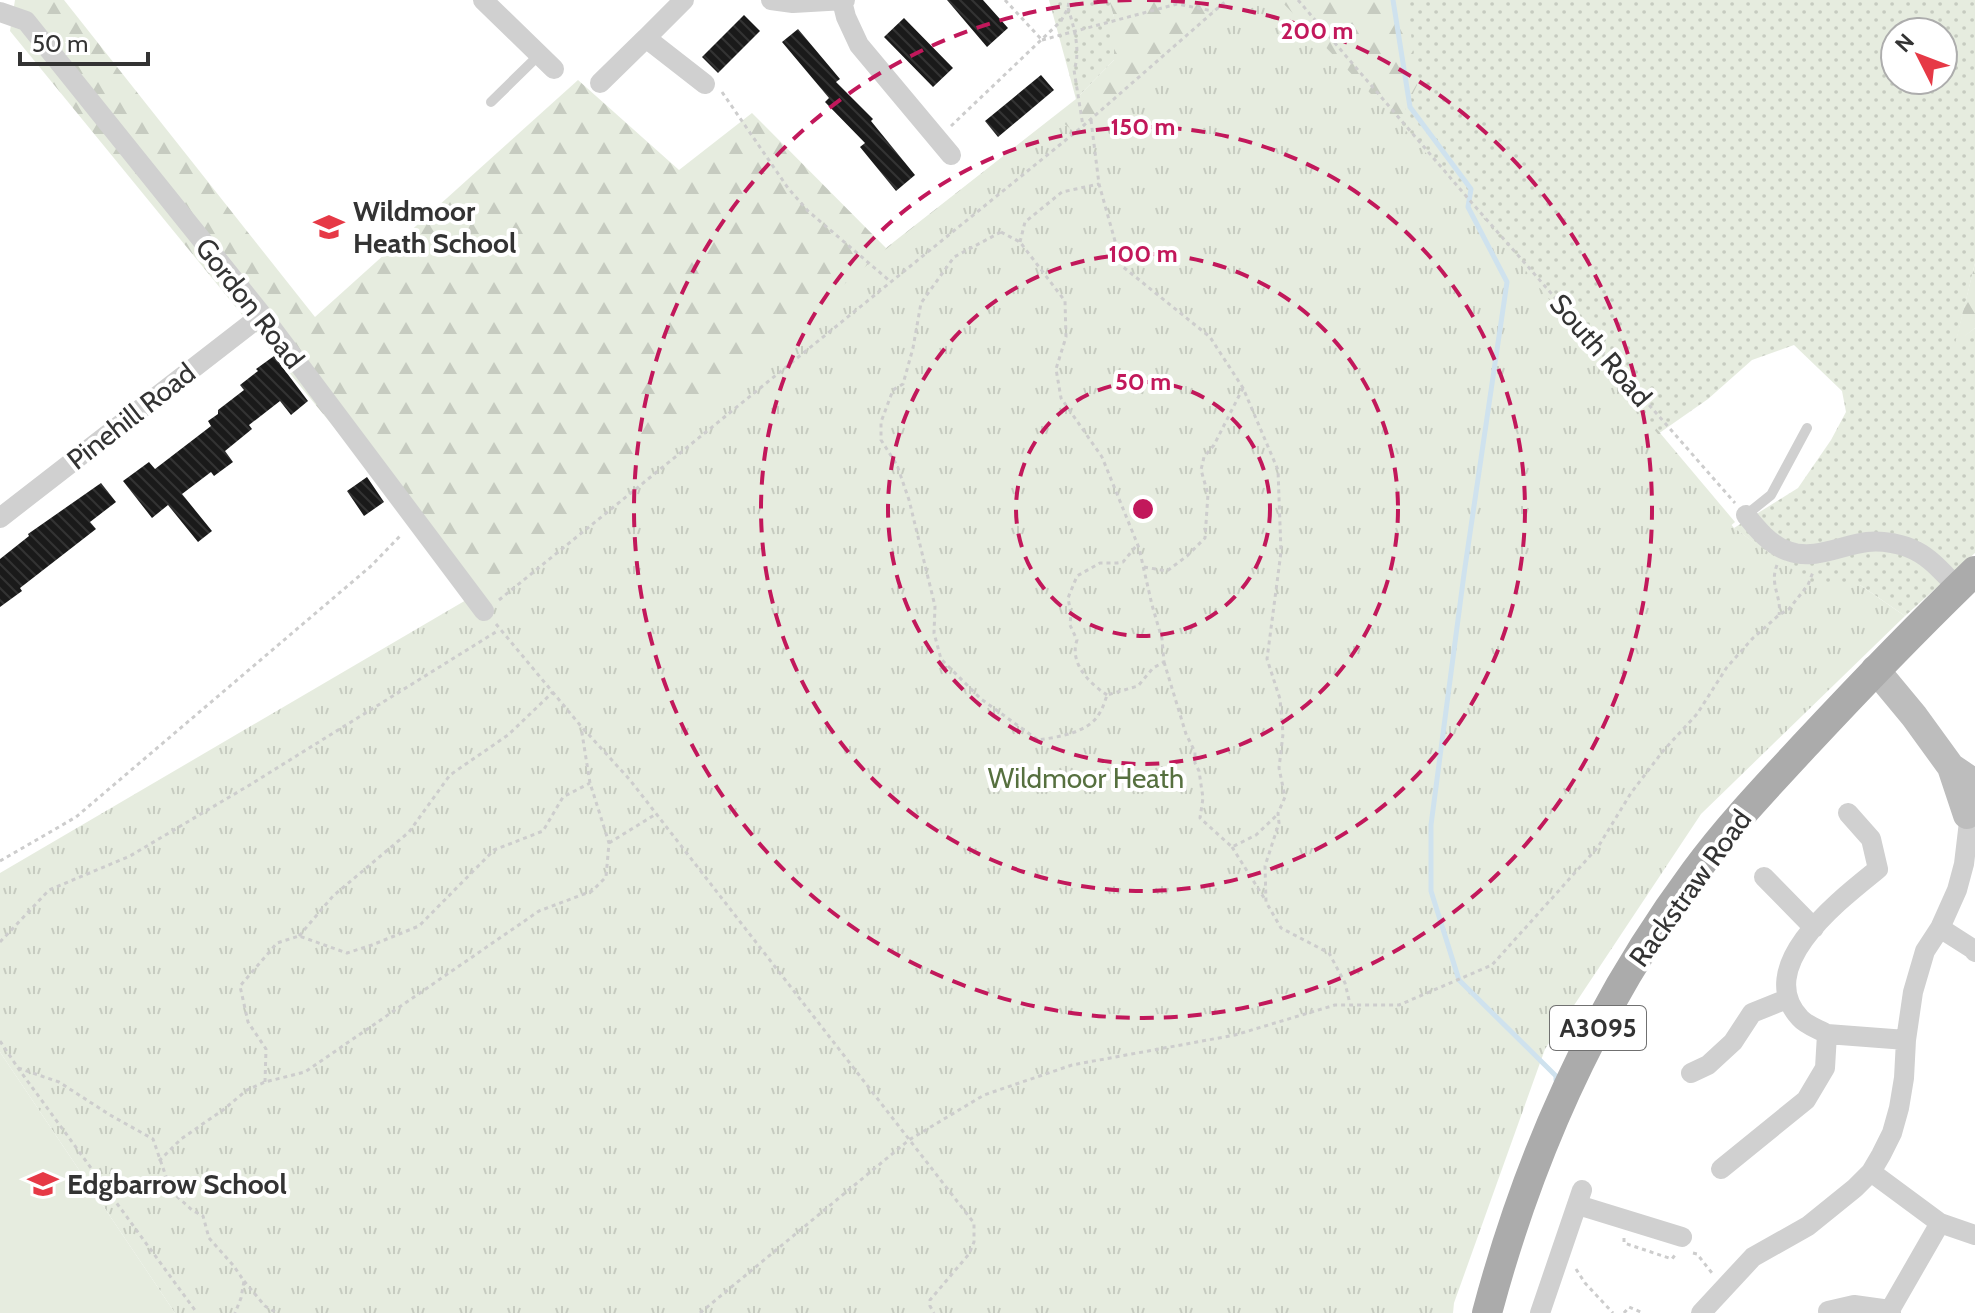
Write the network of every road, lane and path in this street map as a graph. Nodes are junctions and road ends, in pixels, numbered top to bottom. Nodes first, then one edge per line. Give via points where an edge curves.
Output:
1 (483, 0) edge
2 (684, 0) edge
3 (771, 0) edge
4 (844, 0) edge
5 (1005, 0) edge
6 (1069, 0) edge
7 (1227, 0) edge
8 (1298, 0) edge
9 (1068, 8) junction
10 (1215, 11) junction
11 (0, 12) edge
12 (1076, 32) junction
13 (646, 38) junction
14 (1042, 40) junction
15 (539, 55) junction
16 (554, 69) dead end
17 (600, 83) dead end
18 (710, 83) joint
19 (491, 102) dead end
20 (1091, 120) junction
21 (1083, 126) junction
22 (937, 139) junction
23 (951, 155) dead end
24 (1099, 184) junction
25 (1020, 242) junction
26 (891, 282) junction
27 (262, 315) junction
28 (1243, 388) junction
29 (1807, 428) dead end
30 (1746, 515) junction
31 (0, 518) edge
32 (415, 520) junction
33 (1138, 544) junction
34 (1779, 547) junction
35 (1816, 553) junction
36 (1144, 567) junction
37 (1966, 580) edge
38 (484, 611) junction
39 (1779, 615) junction
40 (500, 630) junction
41 (1164, 662) junction
42 (1875, 669) junction
43 (553, 692) junction
44 (1107, 695) junction
45 (580, 725) junction
46 (1951, 767) junction
47 (590, 783) junction
48 (1975, 783) edge
49 (1278, 813) junction
50 (1848, 813) dead end
51 (656, 814) junction
52 (1971, 815) edge
53 (609, 843) junction
54 (1232, 847) junction
55 (1970, 858) edge
56 (0, 861) edge
57 (1764, 877) dead end
58 (1266, 902) junction
59 (1814, 928) junction
60 (1940, 928) junction
61 (299, 936) junction
62 (0, 942) edge
63 (1975, 952) edge
64 (1787, 999) junction
65 (1350, 1005) junction
66 (1827, 1034) junction
67 (1906, 1040) junction
68 (0, 1041) edge
69 (18, 1068) junction
70 (1691, 1073) dead end
71 (265, 1082) junction
72 (909, 1140) junction
73 (159, 1161) junction
74 (1721, 1169) dead end
75 (1871, 1172) junction
76 (1940, 1223) junction
77 (1975, 1235) edge
78 (1682, 1237) dead end
79 (1562, 1249) junction
80 (244, 1281) junction
81 (1828, 1311) edge
82 (1890, 1312) edge
83 (197, 1313) edge
84 (235, 1313) edge
85 (277, 1313) edge
86 (700, 1313) edge
87 (934, 1313) edge
88 (1487, 1313) edge
89 (1540, 1313) edge
90 (1613, 1313) edge
91 (1624, 1313) edge
92 (1643, 1313) edge
93 (1701, 1313) edge

1 - 15 street
2 - 13 street
3 - 4 street
4 - 22 street via 859,45
5 - 14 path
6 - 9 path
7 - 10 path
8 - 30 path, South Road
9 - 12 path
9 - 14 path
10 - 12 path via 1177,4
10 - 20 path
11 - 27 street, Gordon Road via 26,21
12 - 14 path
12 - 21 path via 1074,70
13 - 17 street
13 - 18 street
14 - 22 path
15 - 16 street
15 - 19 lane
18 - 26 path via 808,211
20 - 21 path
20 - 24 path
21 - 26 path
22 - 23 street
24 - 25 path via 1062,192 1025,222
24 - 28 path via 1122,266 1210,337
25 - 33 path via 1065,301 1066,337 1056,369 1061,398 1102,457
25 - 44 path via 1001,232 954,257 921,303 903,384 893,390 881,422 881,440 909,500 935,606 934,633 941,659 981,699 1038,740 1066,736 1084,726 1098,716
26 - 38 path
27 - 31 street, Pinehill Road
27 - 32 street, Gordon Road
28 - 36 path via 1204,457 1205,538 1167,571
28 - 49 path via 1278,470 1281,552 1267,659 1280,699 1283,734 1279,768 1285,797
29 - 30 lane via 1771,495
30 - 34 street
32 - 38 street, Gordon Road
32 - 56 path via 371,566 76,817
33 - 36 path
33 - 44 path via 1123,562 1100,563 1077,576 1068,598 1079,666
34 - 35 street
34 - 39 path via 1772,577 1781,603
35 - 37 street via 1869,541 1900,545
35 - 39 path via 1808,585
36 - 41 path
37 - 42 main road, Rackstraw Road / A3095
38 - 40 path
39 - 65 path via 1727,667 1697,714 1631,793 1598,847 1492,965 1399,1005
40 - 43 path
40 - 62 path via 130,856 49,890
41 - 44 path via 1138,686
41 - 54 path via 1195,752 1203,798 1200,818
42 - 46 street
42 - 88 main road, Rackstraw Road / A3095 via 1733,825 1635,962 1560,1103 1523,1195
43 - 45 path
43 - 61 path via 508,735 450,775 409,832 333,896
45 - 47 path
45 - 51 path
46 - 48 street
46 - 52 street
47 - 53 path
47 - 61 path via 563,797 543,831 494,850 419,926 347,953
49 - 54 path via 1256,835
49 - 58 path via 1265,866
50 - 59 street via 1871,839 1878,869
51 - 53 path
51 - 72 path
52 - 55 street
53 - 71 path via 606,877 592,891 539,911 305,1072
54 - 58 path
55 - 60 street
57 - 59 street
58 - 65 path via 1281,928 1329,953
59 - 64 street via 1787,968
60 - 63 street
60 - 67 street via 1925,951
61 - 71 path via 277,943 240,986 248,1022 266,1049
64 - 66 street via 1801,1020
64 - 70 street via 1752,1013 1733,1042
65 - 72 path via 1235,1035 1072,1065 984,1095
66 - 67 street
66 - 74 street via 1825,1068 1806,1100
67 - 75 street via 1899,1108
68 - 69 path
69 - 73 path via 59,1082 153,1139
69 - 83 path
71 - 73 path via 181,1139
72 - 86 path
72 - 87 path via 974,1223 969,1254 930,1300
73 - 80 path via 171,1191 203,1216 209,1238
75 - 76 street
75 - 93 street via 1808,1226 1753,1257
76 - 77 street
76 - 82 street
78 - 79 street via 1580,1197
79 - 89 street
79 - 90 path
80 - 84 path
80 - 85 path
81 - 82 street via 1854,1305
91 - 92 path via 1629,1307

